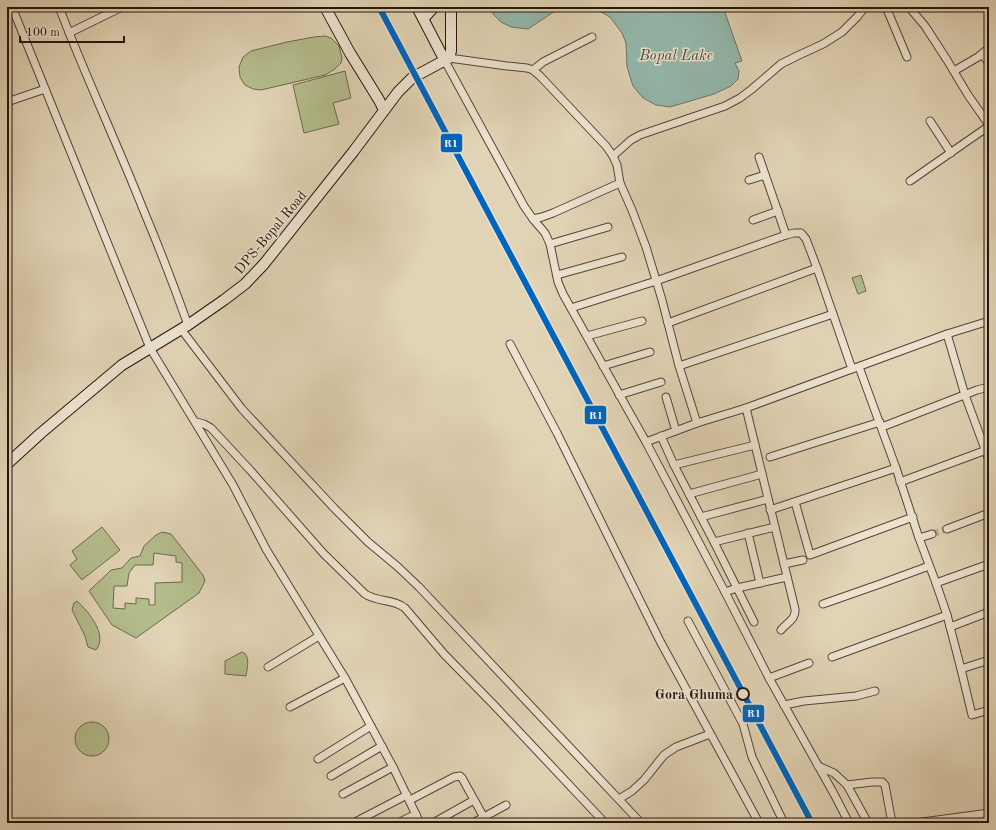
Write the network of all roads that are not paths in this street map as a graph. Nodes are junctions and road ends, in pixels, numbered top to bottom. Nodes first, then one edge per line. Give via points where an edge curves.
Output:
1 (12, 7) edge
2 (59, 7) edge
3 (122, 7) edge
4 (325, 7) edge
5 (417, 7) edge
6 (434, 7) edge
7 (450, 7) edge
8 (865, 7) edge
9 (886, 7) edge
10 (909, 7) edge
11 (424, 18) junction
12 (69, 33) junction
13 (592, 37) dead end
14 (989, 48) edge
15 (982, 54) junction
16 (907, 57) dead end
17 (447, 59) junction
18 (989, 63) edge
19 (533, 70) junction
20 (954, 71) junction
21 (45, 89) junction
22 (7, 102) edge
23 (384, 110) junction
24 (986, 115) edge
25 (930, 121) dead end
26 (989, 126) edge
27 (951, 153) junction
28 (613, 156) junction
29 (759, 156) dead end
30 (765, 175) junction
31 (749, 180) dead end
32 (910, 181) dead end
33 (620, 183) junction
34 (778, 211) junction
35 (533, 219) junction
36 (753, 220) dead end
37 (608, 227) dead end
38 (786, 235) junction
39 (550, 244) junction
40 (622, 257) dead end
41 (817, 268) junction
42 (557, 276) junction
43 (656, 280) junction
44 (571, 308) junction
45 (833, 314) junction
46 (642, 321) dead end
47 (989, 321) edge
48 (668, 323) junction
49 (181, 329) junction
50 (947, 334) junction
51 (587, 336) junction
52 (510, 344) dead end
53 (150, 348) junction
54 (650, 352) dead end
55 (603, 366) junction
56 (680, 366) junction
57 (856, 368) junction
58 (661, 382) dead end
59 (989, 387) edge
60 (619, 395) junction
61 (965, 395) junction
62 (666, 397) dead end
63 (746, 408) junction
64 (196, 422) junction
65 (697, 423) junction
66 (881, 424) junction
67 (676, 431) junction
68 (661, 436) junction
69 (646, 442) junction
70 (755, 445) junction
71 (987, 450) edge
72 (770, 457) dead end
73 (989, 460) edge
74 (7, 464) edge
75 (674, 465) junction
76 (896, 468) junction
77 (762, 474) junction
78 (900, 482) junction
79 (689, 494) junction
80 (768, 499) junction
81 (795, 502) junction
82 (770, 510) junction
83 (989, 513) edge
84 (701, 517) junction
85 (913, 517) junction
86 (775, 527) junction
87 (947, 529) tunnel mouth
88 (748, 533) junction
89 (932, 534) tunnel mouth
90 (919, 538) junction
91 (714, 542) junction
92 (803, 560) dead end
93 (784, 564) junction
94 (989, 564) edge
95 (929, 566) junction
96 (787, 577) junction
97 (760, 583) junction
98 (936, 583) junction
99 (736, 588) junction
100 (725, 592) junction
101 (823, 604) dead end
102 (989, 612) edge
103 (947, 616) junction
104 (688, 621) dead end
105 (754, 622) dead end
106 (950, 626) junction
107 (781, 630) dead end
108 (319, 636) junction
109 (832, 657) dead end
110 (989, 660) edge
111 (809, 663) dead end
112 (268, 667) dead end
113 (961, 669) junction
114 (345, 678) junction
115 (769, 678) junction
116 (876, 691) dead end
117 (784, 705) junction
118 (290, 707) dead end
119 (989, 710) edge
120 (371, 726) junction
121 (710, 734) junction
122 (382, 746) junction
123 (318, 759) dead end
124 (818, 766) junction
125 (393, 767) junction
126 (332, 776) dead end
127 (847, 785) junction
128 (343, 794) dead end
129 (408, 797) junction
130 (619, 799) junction
131 (474, 800) junction
132 (506, 804) dead end
133 (416, 814) junction
134 (986, 814) edge
135 (485, 820) edge
136 (357, 821) dead end
137 (398, 823) edge
138 (420, 823) edge
139 (433, 823) edge
140 (473, 823) edge
141 (605, 823) edge
142 (641, 823) edge
143 (759, 823) edge
144 (784, 823) edge
145 (849, 823) edge
146 (868, 823) edge
147 (892, 823) edge
148 (916, 823) edge
149 (983, 823) edge

1 - 21 street
2 - 12 street
3 - 12 street
4 - 23 street
5 - 11 street
6 - 11 street
7 - 17 street via 452,51
8 - 28 street via 842,32 780,64 740,98 725,106 640,135
9 - 16 street
10 - 20 street via 925,26
11 - 17 street
12 - 49 street via 174,288
13 - 19 street via 543,62
14 - 15 street
15 - 18 street
15 - 20 street
17 - 19 street
17 - 23 street, DPS-Bopal Road via 412,78
17 - 35 street
19 - 28 street
20 - 24 street via 968,95
21 - 22 street
21 - 53 street
23 - 49 street, DPS-Bopal Road via 246,284
24 - 26 street
25 - 27 street
26 - 27 street
27 - 32 street
28 - 33 street
29 - 30 street
30 - 31 street
30 - 34 street
33 - 35 street via 553,213
33 - 43 street via 646,247
34 - 36 street
34 - 38 street
35 - 39 street via 545,233
37 - 39 street
38 - 41 street via 801,233 806,239
38 - 43 street
39 - 42 street
40 - 42 street
41 - 45 street
41 - 48 street
42 - 44 street
43 - 44 street
43 - 48 street
44 - 51 street
45 - 56 street
45 - 57 street
46 - 51 street
47 - 50 street
48 - 56 street
49 - 53 street, DPS-Bopal Road
49 - 130 street via 242,409 334,508 418,587
50 - 57 street
50 - 61 street
51 - 55 street
52 - 121 street via 660,641
53 - 64 street
53 - 74 street, DPS-Bopal Road via 122,365
54 - 55 street
55 - 60 street
56 - 65 street
57 - 63 street
57 - 66 street
58 - 60 street
59 - 61 street
60 - 69 street
61 - 66 street
61 - 71 street
62 - 67 street
63 - 65 street
63 - 70 street
64 - 108 street via 233,484 266,549
64 - 141 street via 211,428 324,554 365,594 378,600 400,604 405,608 444,654
65 - 67 street
66 - 72 street
66 - 76 street
67 - 68 street
68 - 69 street
68 - 75 street
69 - 100 street
70 - 75 street
70 - 77 street
71 - 73 street
71 - 78 street
75 - 79 street
76 - 78 street
76 - 81 street
77 - 79 street
77 - 80 street
78 - 85 street
79 - 84 street
80 - 82 street
80 - 84 street
81 - 82 street
81 - 85 street via 810,555
82 - 86 street
83 - 87 street
84 - 91 street
85 - 90 street
86 - 88 street
86 - 93 street
88 - 91 street
88 - 97 street
89 - 90 street
90 - 95 street
91 - 99 street
92 - 93 street
93 - 96 street
94 - 98 street
95 - 98 street
95 - 101 street
96 - 97 street
96 - 107 street via 795,614
97 - 99 street
98 - 103 street
99 - 100 street
99 - 105 street
100 - 115 street
102 - 106 street
103 - 106 street
103 - 109 street
104 - 144 street via 743,724 752,757
106 - 113 street
108 - 112 street
108 - 114 street
110 - 113 street
111 - 115 street
113 - 119 street via 972,715
114 - 118 street
114 - 120 street
115 - 117 street
116 - 117 street
117 - 124 street
120 - 122 street
120 - 123 street
121 - 130 street via 676,747 664,755 644,780
121 - 143 street
122 - 125 street
122 - 126 street
124 - 127 street via 834,773
124 - 145 street
125 - 128 street
125 - 129 street
127 - 146 street
127 - 147 street via 882,782 885,785
129 - 131 street via 460,776
129 - 133 street
129 - 136 street
130 - 142 street
131 - 135 street
131 - 139 street
132 - 135 street
133 - 137 street
133 - 138 street
134 - 148 street
134 - 149 street
135 - 140 street

